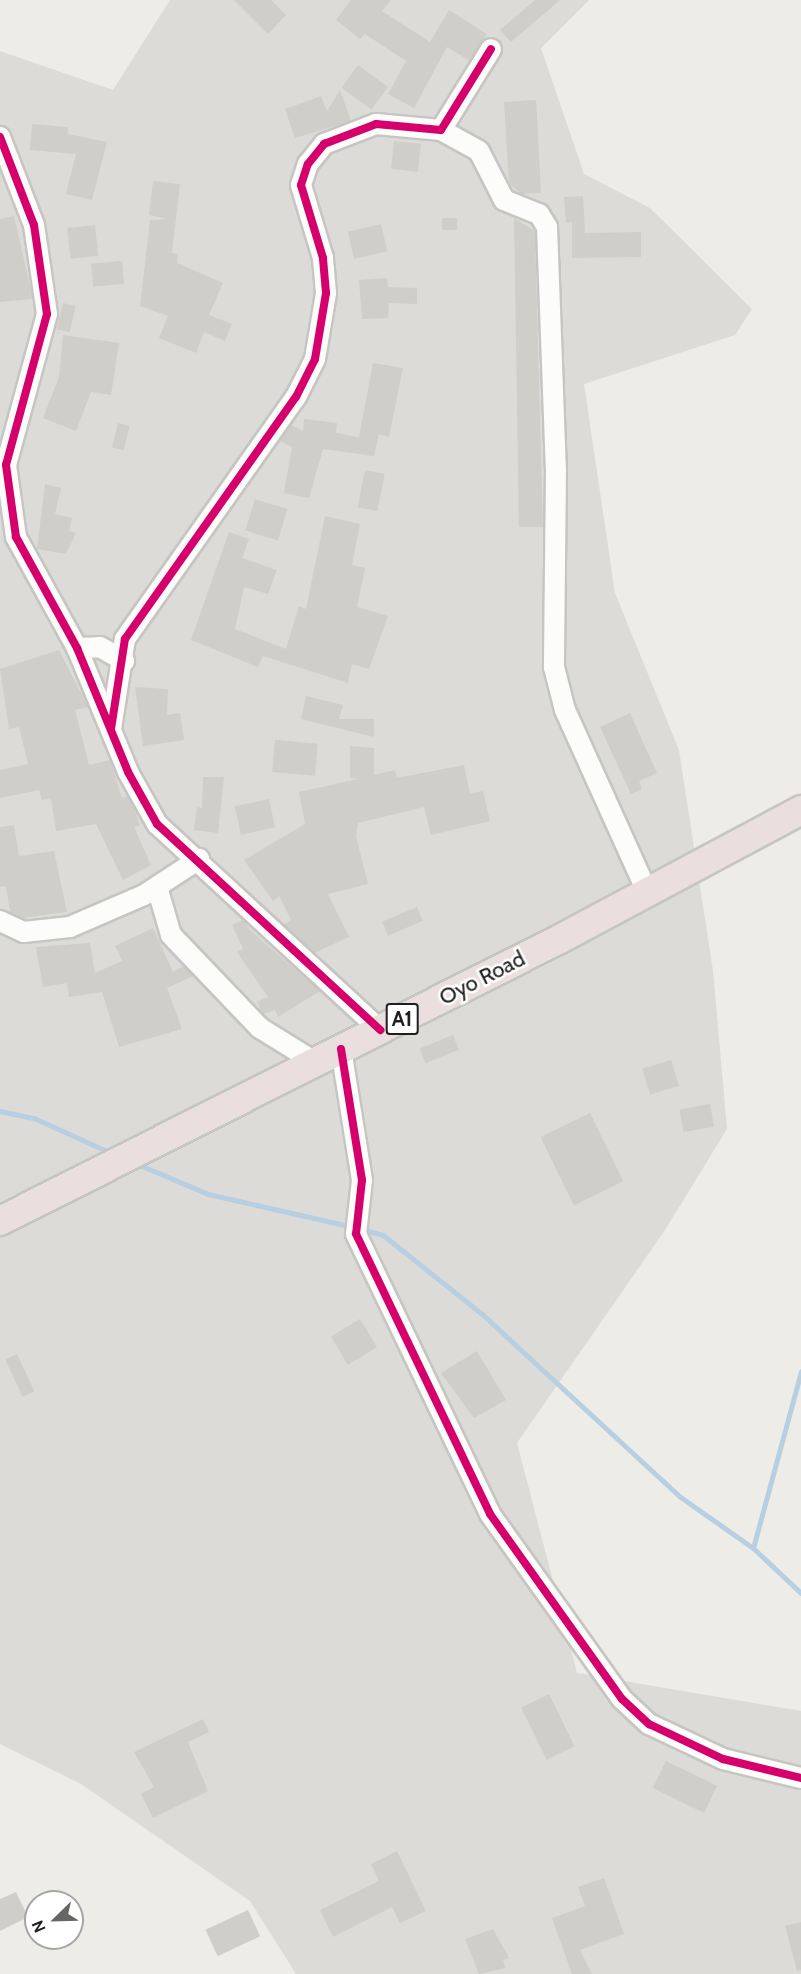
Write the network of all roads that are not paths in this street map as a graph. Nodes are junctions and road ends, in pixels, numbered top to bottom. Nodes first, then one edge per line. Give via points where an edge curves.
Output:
1 (491, 49) dead end
2 (441, 130) junction
3 (0, 137) edge
4 (3, 464) edge
5 (77, 648) junction
6 (124, 661) junction
7 (111, 729) junction
8 (801, 810) edge
9 (199, 859) junction
10 (157, 887) junction
11 (647, 892) junction
12 (0, 921) edge
13 (380, 1030) junction
14 (341, 1049) junction
15 (315, 1062) junction
16 (0, 1221) edge
17 (801, 1778) edge

1 - 2 street
2 - 6 street via 376,124 324,144 308,164 300,181 323,258 326,293 315,360 296,397 125,639
2 - 11 street via 479,151 504,200 539,214 547,227 556,469 554,667 565,710
3 - 4 street via 34,225 47,314
4 - 5 street via 16,537
5 - 6 street via 100,647
5 - 7 street
6 - 7 street
7 - 9 street via 157,824
8 - 11 highway, Oyo Road / A1
9 - 10 street
9 - 13 street
10 - 12 street via 70,927 24,932
10 - 15 street via 171,935 260,1028
11 - 13 highway, Oyo Road / A1
13 - 14 highway, Oyo Road / A1
14 - 15 highway, Oyo Road / A1
14 - 17 street via 362,1180 355,1211 356,1234 490,1514 622,1699 682,1744
15 - 16 highway, Oyo Road / A1

